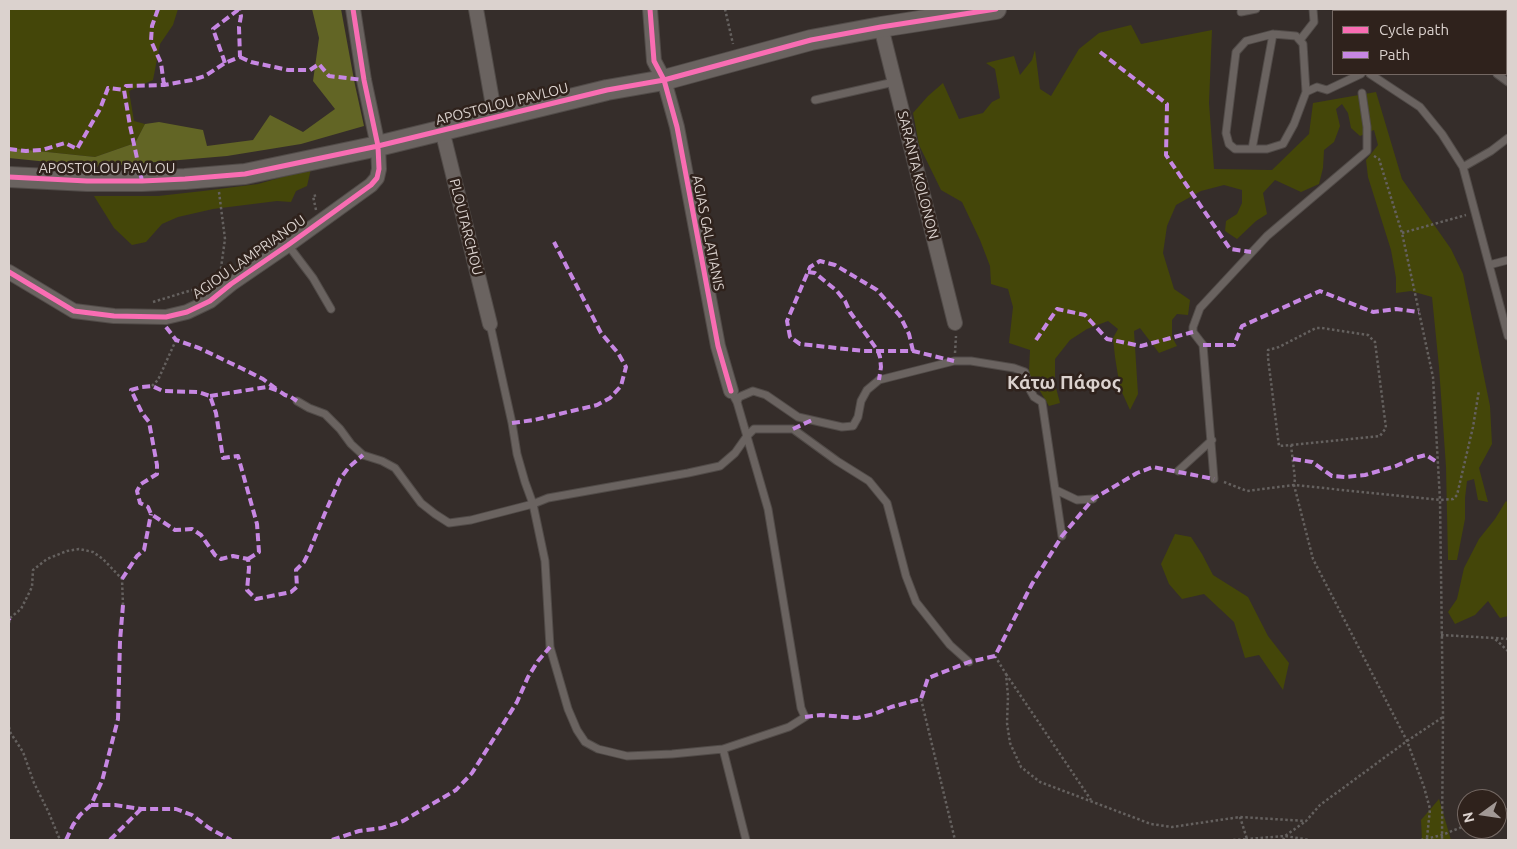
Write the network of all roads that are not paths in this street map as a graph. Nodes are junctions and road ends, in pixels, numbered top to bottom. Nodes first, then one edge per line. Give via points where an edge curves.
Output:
1 (352, 9) edge
2 (476, 9) edge
3 (650, 9) edge
4 (996, 9) edge
5 (1256, 9) edge
6 (1313, 9) edge
7 (1241, 12) dead end
8 (904, 16) edge
9 (881, 27) junction
10 (1273, 34) junction
11 (1300, 40) junction
12 (1359, 75) edge
13 (1372, 75) edge
14 (664, 80) junction
15 (894, 82) junction
16 (1306, 92) junction
17 (1362, 93) dead end
18 (815, 100) dead end
19 (495, 118) junction
20 (442, 130) junction
21 (1508, 138) edge
22 (378, 146) junction
23 (1252, 149) junction
24 (1463, 167) junction
25 (9, 177) edge
26 (288, 245) junction
27 (1508, 260) edge
28 (1489, 265) junction
29 (9, 272) edge
30 (331, 309) dead end
31 (955, 323) road end
32 (490, 324) joint
33 (1508, 336) edge
34 (734, 397) junction
35 (297, 401) dead end
36 (746, 436) junction
37 (1212, 440) junction
38 (1178, 472) dead end
39 (1214, 479) road end
40 (1056, 490) junction
41 (1093, 499) dead end
42 (533, 504) junction
43 (1062, 536) dead end
44 (969, 662) dead end
45 (723, 749) junction
46 (746, 840) edge

1 - 22 street, AGIOU LAMPRIANOU
2 - 19 street
3 - 14 street, AGIAS GALATIANIS via 654,60
4 - 8 main road, APOSTOLOU PAVLOU
5 - 7 lane
6 - 11 lane via 1314,22
8 - 9 main road, APOSTOLOU PAVLOU
9 - 14 main road, APOSTOLOU PAVLOU via 811,40
9 - 15 street, SARANTA KOLONON
10 - 11 lane via 1296,36
10 - 23 lane
10 - 23 lane via 1246,41 1236,52 1226,133 1229,144 1235,149
11 - 16 lane via 1303,44
12 - 16 lane via 1328,90 1317,87
13 - 24 lane via 1420,107
14 - 19 main road, APOSTOLOU PAVLOU via 607,90
14 - 34 street, AGIAS GALATIANIS via 677,127 718,346
15 - 18 lane
15 - 31 street, SARANTA KOLONON
16 - 23 lane via 1283,144
17 - 37 lane via 1367,151 1266,236 1200,308 1193,332 1203,345
19 - 20 main road, APOSTOLOU PAVLOU
20 - 22 main road, APOSTOLOU PAVLOU
20 - 32 street, PLOUTARCHOU
21 - 24 lane
22 - 25 main road, APOSTOLOU PAVLOU via 245,174 142,181
22 - 26 street, AGIOU LAMPRIANOU via 379,169 371,185
24 - 28 lane
26 - 29 street, AGIOU LAMPRIANOU via 210,301 166,318 74,311
26 - 30 lane
27 - 28 lane
28 - 33 lane
32 - 42 lane via 517,454
34 - 36 lane
34 - 40 lane via 753,392 766,395 798,417 842,427 853,426 860,401 879,380 954,362 971,361 1014,368 1026,372 1029,388 1042,402
35 - 42 lane via 325,414 363,455 395,468 421,503 449,523
36 - 42 lane via 735,453 720,466 548,498
36 - 44 lane via 754,429 793,429 870,481 887,503 916,602 950,645
36 - 45 lane via 768,509 805,717 789,727
37 - 38 lane
37 - 39 lane
40 - 41 lane via 1077,500
40 - 43 lane
42 - 45 lane via 545,561 550,646 568,710 585,742 626,756
45 - 46 lane

